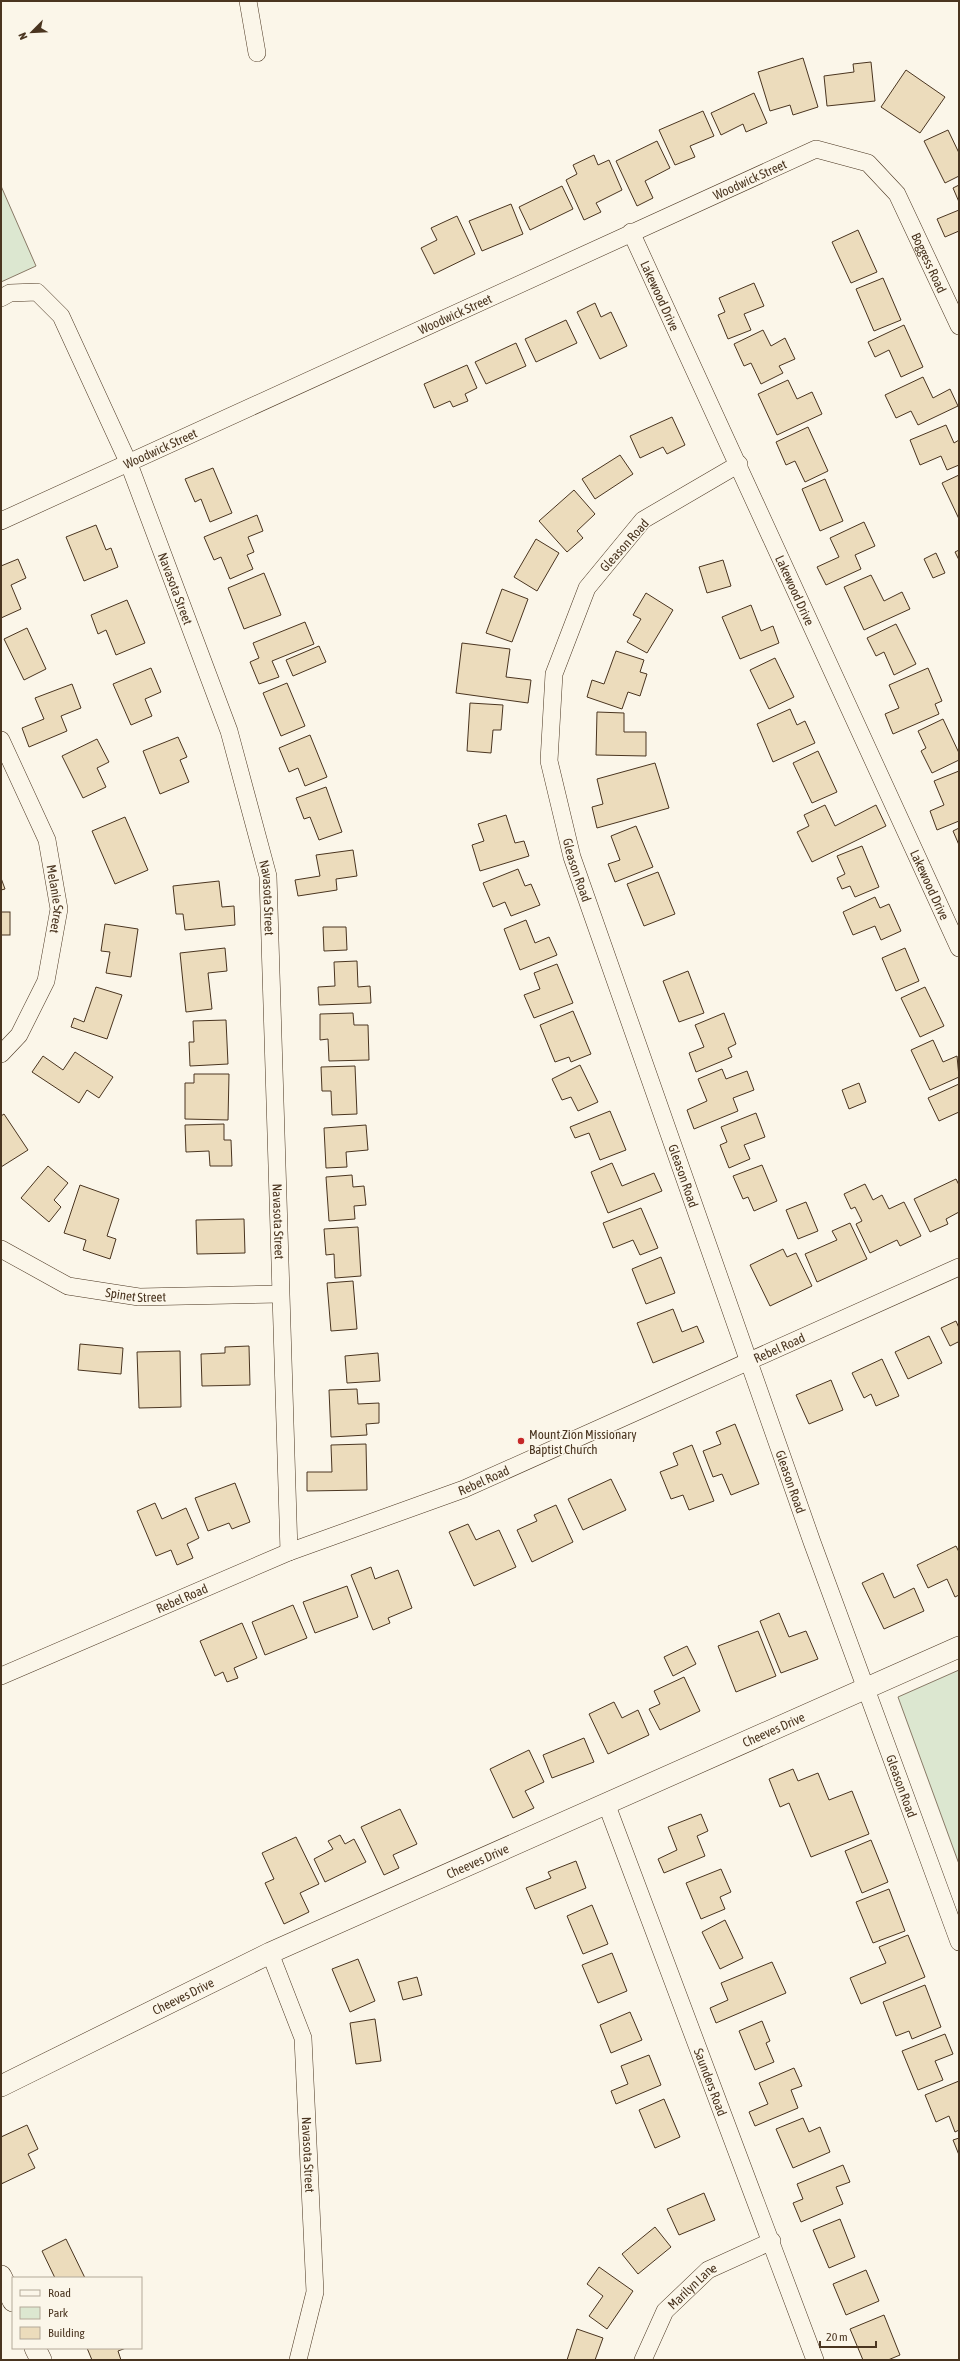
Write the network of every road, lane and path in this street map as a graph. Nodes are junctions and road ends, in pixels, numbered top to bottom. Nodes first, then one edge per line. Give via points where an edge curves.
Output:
1 (248, 1) edge
2 (257, 53) dead end
3 (900, 200) joint
4 (631, 232) junction
5 (1, 298) edge
6 (959, 326) edge
7 (129, 464) junction
8 (739, 464) junction
9 (1, 522) edge
10 (1, 740) edge
11 (959, 948) edge
12 (1, 1054) edge
13 (1, 1248) edge
14 (959, 1267) edge
15 (280, 1294) junction
16 (749, 1362) junction
17 (289, 1552) junction
18 (959, 1647) edge
19 (1, 1676) edge
20 (865, 1690) junction
21 (606, 1803) junction
22 (959, 1942) edge
23 (270, 1953) junction
24 (1, 2086) edge
25 (772, 2241) junction
26 (1, 2276) edge
27 (12, 2299) edge
28 (36, 2349) edge
29 (41, 2360) edge
30 (298, 2360) edge
31 (643, 2360) edge
32 (815, 2360) edge

1 - 2 street
3 - 4 street, Woodwick Street via 868,163 816,149
3 - 6 street, Boggess Road
4 - 7 street, Woodwick Street
4 - 8 street, Lakewood Drive
5 - 7 street, Navasota Street via 10,294 37,292 61,316
7 - 9 street, Woodwick Street
7 - 15 street, Navasota Street via 230,731 268,876
8 - 11 street, Lakewood Drive
8 - 16 street, Gleason Road via 643,520 587,588 554,674 549,761 572,857
10 - 12 street, Melanie Street via 47,840 59,909 46,981 19,1035
13 - 15 street, Spinet Street via 68,1286 139,1297
14 - 16 street, Rebel Road
15 - 17 street, Navasota Street
16 - 17 street, Rebel Road via 464,1489
16 - 20 street, Gleason Road
17 - 19 street, Rebel Road
18 - 20 street, Cheeves Drive
20 - 21 street, Cheeves Drive
20 - 22 street, Gleason Road
21 - 23 street, Cheeves Drive
21 - 25 street, Saunders Road
23 - 24 street, Cheeves Drive
23 - 30 street, Navasota Street via 303,2038 315,2292
25 - 31 street, Marilyn Lane via 708,2270 665,2311
25 - 32 street, Saunders Road
26 - 27 street
28 - 29 street

